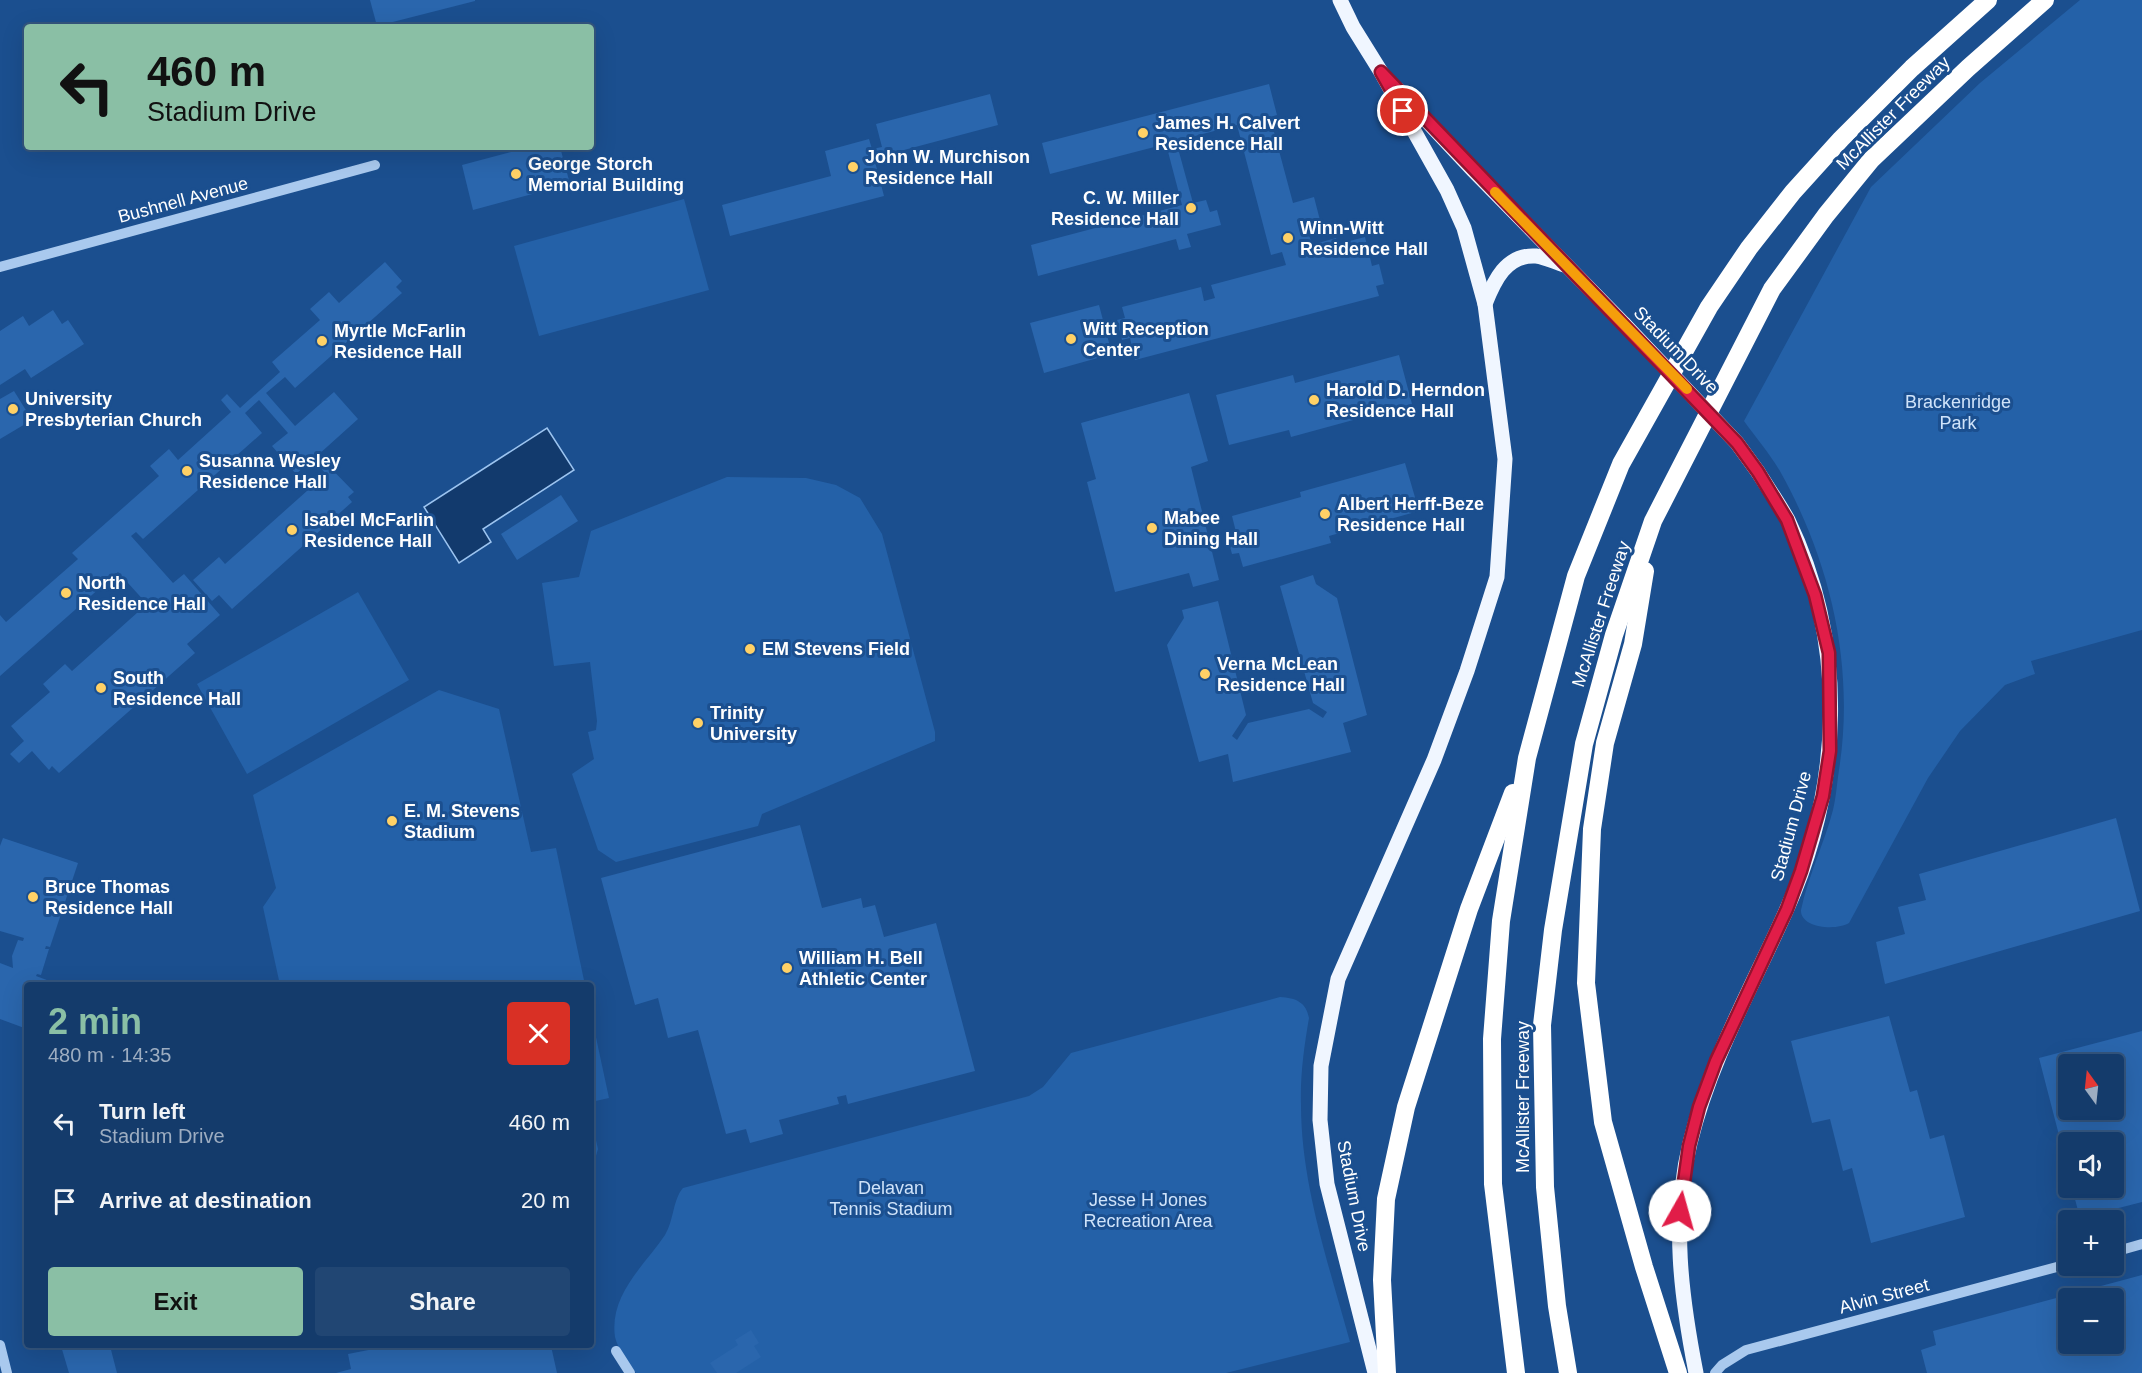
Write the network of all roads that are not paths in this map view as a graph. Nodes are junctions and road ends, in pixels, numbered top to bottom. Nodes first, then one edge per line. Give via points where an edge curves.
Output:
1 (1340, 0) edge
2 (1988, 0) edge
3 (2045, 0) edge
4 (1381, 72) junction
5 (375, 165) dead end
6 (1566, 266) junction
7 (0, 267) edge
8 (1485, 304) junction
9 (1653, 520) junction
10 (1527, 758) junction
11 (2142, 1245) edge
12 (2124, 1250) edge
13 (2058, 1267) edge
14 (0, 1345) edge
15 (616, 1351) dead end
16 (7, 1373) edge
17 (630, 1373) edge
18 (1375, 1373) edge
19 (1387, 1373) edge
20 (1516, 1373) edge
21 (1568, 1373) edge
22 (1678, 1373) edge
23 (1696, 1373) edge
24 (1715, 1373) edge

1 - 4 main road, Stadium Drive
2 - 10 highway, McAllister Freeway via 1911,68 1841,139 1793,192 1709,307 1621,464 1576,576
3 - 9 highway, McAllister Freeway via 1871,160 1826,215 1772,289
4 - 6 main road, Stadium Drive
4 - 8 main road, Stadium Drive via 1447,189 1464,228
5 - 7 street, Bushnell Avenue
6 - 8 main road via 1536,256 1518,259 1495,280
6 - 23 main road, Stadium Drive, bridge via 1737,443 1758,472 1787,520 1815,595 1829,653 1830,751 1808,852 1787,909 1716,1061 1689,1146 1680,1211 1679,1262
8 - 18 main road, Stadium Drive via 1505,459 1497,577 1434,760 1338,979 1321,1066 1320,1120 1327,1184
9 - 21 highway, McAllister Freeway via 1614,635 1584,744 1553,930 1542,1025 1545,1187
9 - 22 highway via 1633,644 1605,742 1592,830 1586,982 1603,1122
10 - 19 highway via 1469,909 1406,1107 1386,1199 1382,1280
10 - 20 highway, McAllister Freeway via 1501,921 1492,1040 1493,1184
11 - 12 street
13 - 24 street, Alvin Street via 1746,1350
14 - 16 street
15 - 17 street

